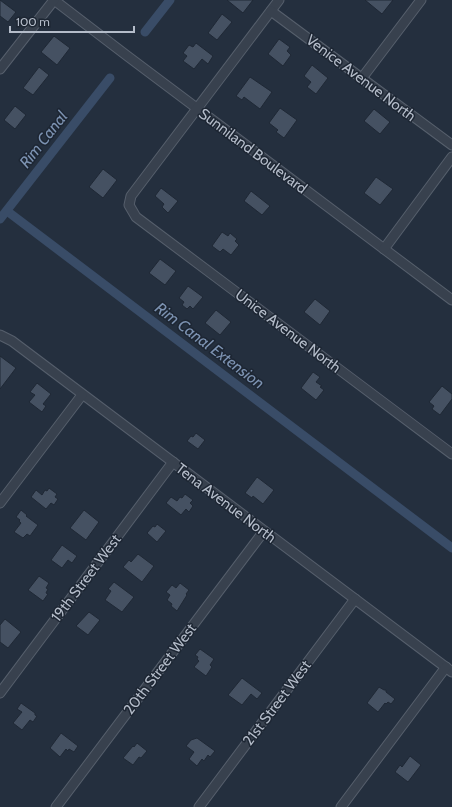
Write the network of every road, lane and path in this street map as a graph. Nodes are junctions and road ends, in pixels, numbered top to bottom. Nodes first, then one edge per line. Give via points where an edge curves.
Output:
1 (54, 0) edge
2 (279, 0) edge
3 (421, 0) edge
4 (271, 11) junction
5 (0, 68) edge
6 (362, 78) junction
7 (197, 109) junction
8 (452, 146) edge
9 (452, 158) edge
10 (384, 249) junction
11 (452, 300) edge
12 (0, 335) edge
13 (82, 394) junction
14 (452, 454) edge
15 (173, 462) junction
16 (0, 504) edge
17 (264, 531) junction
18 (355, 599) junction
19 (449, 669) edge
20 (0, 693) edge
21 (56, 807) edge
22 (199, 807) edge
23 (341, 807) edge

1 - 5 street
1 - 7 street, Sunniland Boulevard
2 - 4 street
3 - 6 street
4 - 6 street, Venice Avenue North
4 - 7 street
6 - 8 street, Venice Avenue North
7 - 10 street, Sunniland Boulevard
7 - 14 street, Unice Avenue North via 131,196 129,205 136,217
9 - 10 street
10 - 11 street, Sunniland Boulevard
12 - 13 street, Tena Avenue North via 12,341
13 - 15 street, Tena Avenue North
13 - 16 street
15 - 17 street, Tena Avenue North
15 - 20 street, 19th Street West
17 - 18 street, Tena Avenue North
17 - 21 street, 20th Street West
18 - 19 street, Tena Avenue North
18 - 22 street, 21st Street West
19 - 23 street

